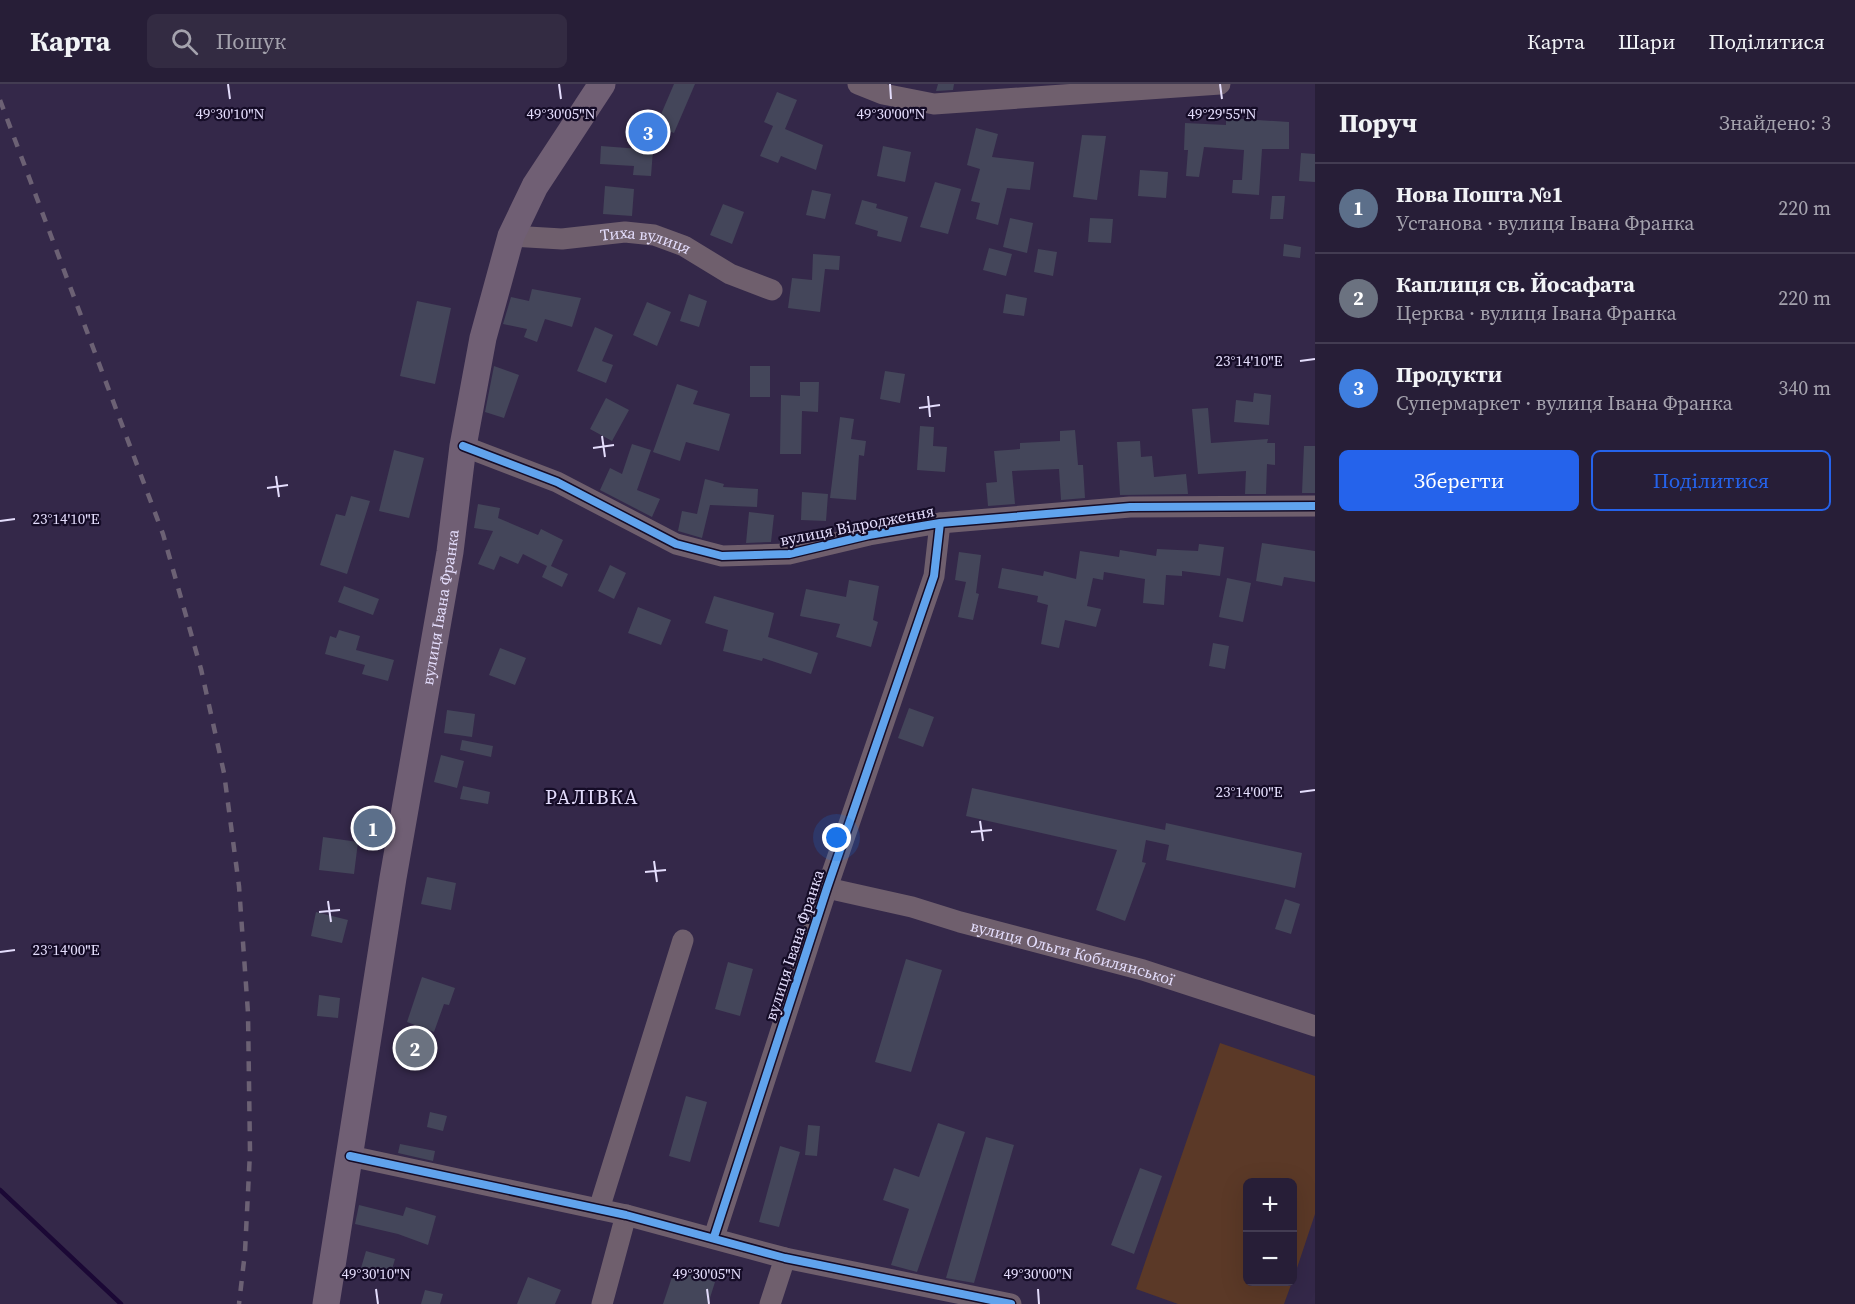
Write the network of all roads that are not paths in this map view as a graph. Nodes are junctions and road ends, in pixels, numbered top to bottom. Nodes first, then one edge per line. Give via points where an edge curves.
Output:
1 (602, 84) edge
2 (858, 84) edge
3 (1220, 84) edge
4 (1029, 91) edge
5 (511, 236) junction
6 (772, 290) dead end
7 (463, 446) junction
8 (1315, 506) edge
9 (940, 523) junction
10 (826, 888) junction
11 (683, 940) dead end
12 (1315, 1026) edge
13 (350, 1156) junction
14 (599, 1209) junction
15 (626, 1215) junction
16 (714, 1238) junction
17 (784, 1258) junction
18 (326, 1304) edge
19 (602, 1304) edge
20 (770, 1304) edge
21 (1011, 1304) edge

1 - 5 main road, вулиця Івана Франка via 536,186
2 - 4 street via 883,94 934,104
3 - 4 street
5 - 6 street, Тиха вулиця via 562,239 625,232 654,235 684,246 730,274
5 - 7 main road, вулиця Івана Франка via 483,338
7 - 9 street, вулиця Відродження via 557,482 676,544 722,556 789,554
7 - 13 main road, вулиця Івана Франка via 450,552
8 - 9 street, вулиця Відродження via 1130,507
9 - 10 street, вулиця Івана Франка via 934,576
10 - 12 street, вулиця Ольги Кобилянської via 912,907 1143,970
10 - 16 street, вулиця Івана Франка
11 - 14 street
13 - 14 street
13 - 18 main road, вулиця Івана Франка
14 - 15 street
15 - 16 street
15 - 19 street
16 - 17 street
17 - 20 street
17 - 21 street

